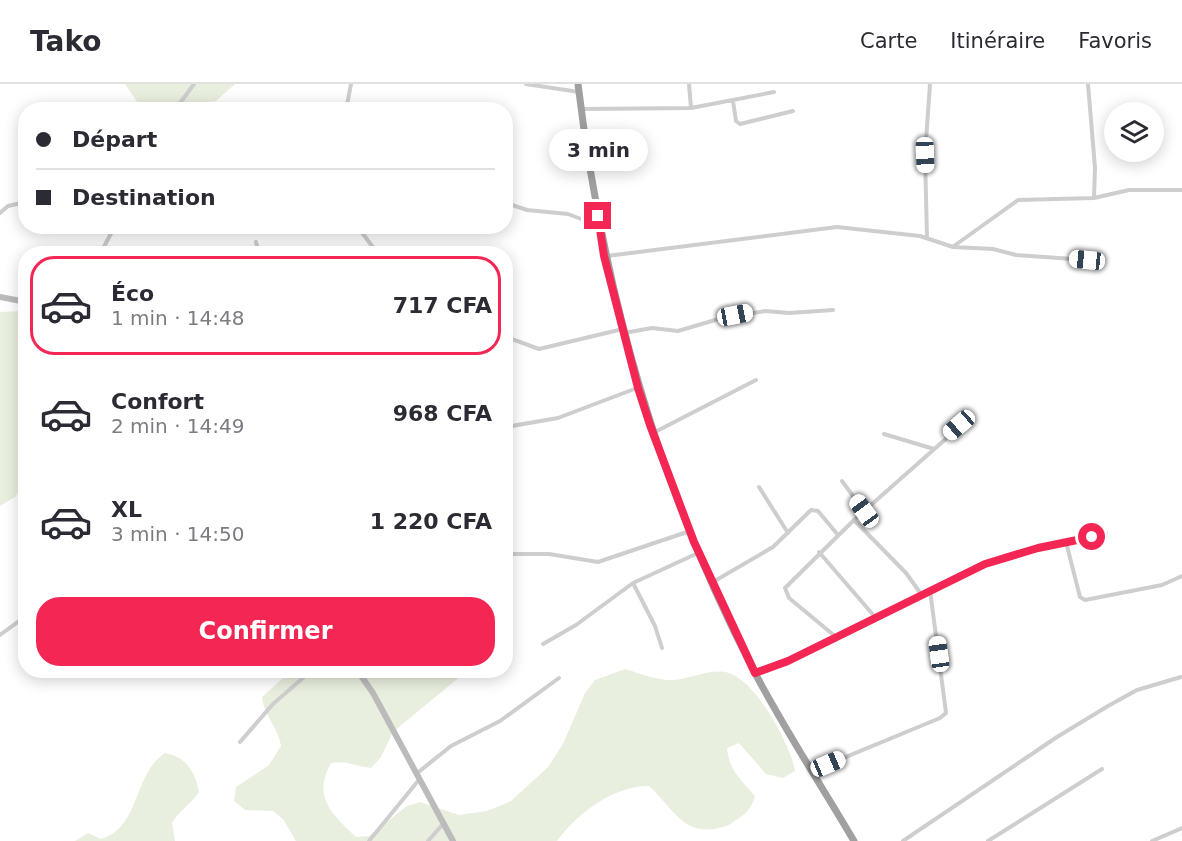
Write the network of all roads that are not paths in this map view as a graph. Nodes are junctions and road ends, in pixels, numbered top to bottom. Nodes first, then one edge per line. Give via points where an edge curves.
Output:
1 (194, 84) edge
2 (351, 84) edge
3 (526, 84) edge
4 (578, 84) edge
5 (689, 84) edge
6 (930, 84) edge
7 (1088, 84) edge
8 (579, 92) junction
9 (774, 92) dead end
10 (733, 101) junction
11 (181, 102) edge
12 (348, 102) edge
13 (692, 108) junction
14 (581, 109) junction
15 (793, 111) dead end
16 (1182, 190) edge
17 (1094, 198) junction
18 (18, 204) edge
19 (513, 205) edge
20 (0, 213) edge
21 (599, 226) junction
22 (927, 238) junction
23 (256, 242) dead end
24 (257, 246) edge
25 (953, 247) junction
26 (604, 256) junction
27 (1087, 260) dead end
28 (0, 297) edge
29 (18, 300) edge
30 (832, 310) dead end
31 (624, 331) junction
32 (513, 340) edge
33 (756, 380) dead end
34 (638, 388) junction
35 (966, 421) dead end
36 (513, 427) edge
37 (653, 434) junction
38 (884, 434) dead end
39 (934, 449) junction
40 (842, 481) dead end
41 (759, 487) dead end
42 (864, 511) junction
43 (854, 520) junction
44 (690, 531) junction
45 (788, 533) junction
46 (1106, 533) dead end
47 (838, 535) junction
48 (1066, 542) junction
49 (819, 552) junction
50 (699, 553) junction
51 (513, 554) edge
52 (1182, 576) edge
53 (633, 583) junction
54 (712, 583) junction
55 (930, 590) junction
56 (921, 594) junction
57 (875, 617) junction
58 (18, 622) edge
59 (0, 635) edge
60 (836, 637) junction
61 (543, 644) dead end
62 (662, 648) dead end
63 (755, 673) junction
64 (1181, 677) edge
65 (303, 678) edge
66 (362, 678) edge
67 (559, 678) dead end
68 (240, 742) dead end
69 (1102, 769) dead end
70 (812, 771) junction
71 (417, 778) junction
72 (444, 823) junction
73 (1182, 828) edge
74 (369, 841) edge
75 (428, 841) edge
76 (453, 841) edge
77 (854, 841) edge
78 (903, 841) edge
79 (988, 841) edge
80 (1152, 841) edge

1 - 11 street
2 - 12 street
3 - 8 street
4 - 8 highway
5 - 13 street
6 - 22 street via 925,155
7 - 17 street
8 - 14 highway
9 - 10 street
10 - 13 street
10 - 15 street via 740,124
13 - 14 street
14 - 21 highway
16 - 17 street via 1130,190
17 - 25 street via 1018,200
18 - 20 street
19 - 21 street via 568,214
21 - 26 highway
22 - 25 street
22 - 26 street via 837,227
23 - 24 street
25 - 27 street
26 - 31 highway
28 - 29 main road
30 - 31 street via 757,312 678,331
31 - 32 street via 539,349
31 - 34 highway
33 - 37 street
34 - 36 street via 558,418
34 - 37 highway
35 - 39 street
37 - 44 highway
38 - 39 street
39 - 42 street
40 - 42 street
41 - 45 street
42 - 43 street
43 - 47 street
43 - 56 street
44 - 50 highway
44 - 51 street via 598,562 549,554
45 - 47 street via 815,510
45 - 54 street via 773,547
46 - 48 street
47 - 49 street
48 - 52 street via 1080,597 1085,600 1162,585
48 - 55 street via 985,564
49 - 57 street
49 - 60 street via 785,591
50 - 53 street
50 - 54 highway
53 - 61 street
53 - 62 street
54 - 63 highway
55 - 56 street
55 - 70 street via 944,715
56 - 57 street
57 - 60 street
58 - 59 street
60 - 63 street
63 - 70 highway
64 - 78 street via 1137,690 1108,706
65 - 68 street via 273,704
66 - 71 main road
67 - 71 street via 500,721 451,746
69 - 79 street
70 - 77 highway
71 - 72 main road
71 - 74 street
72 - 75 street
72 - 76 main road
73 - 80 street

